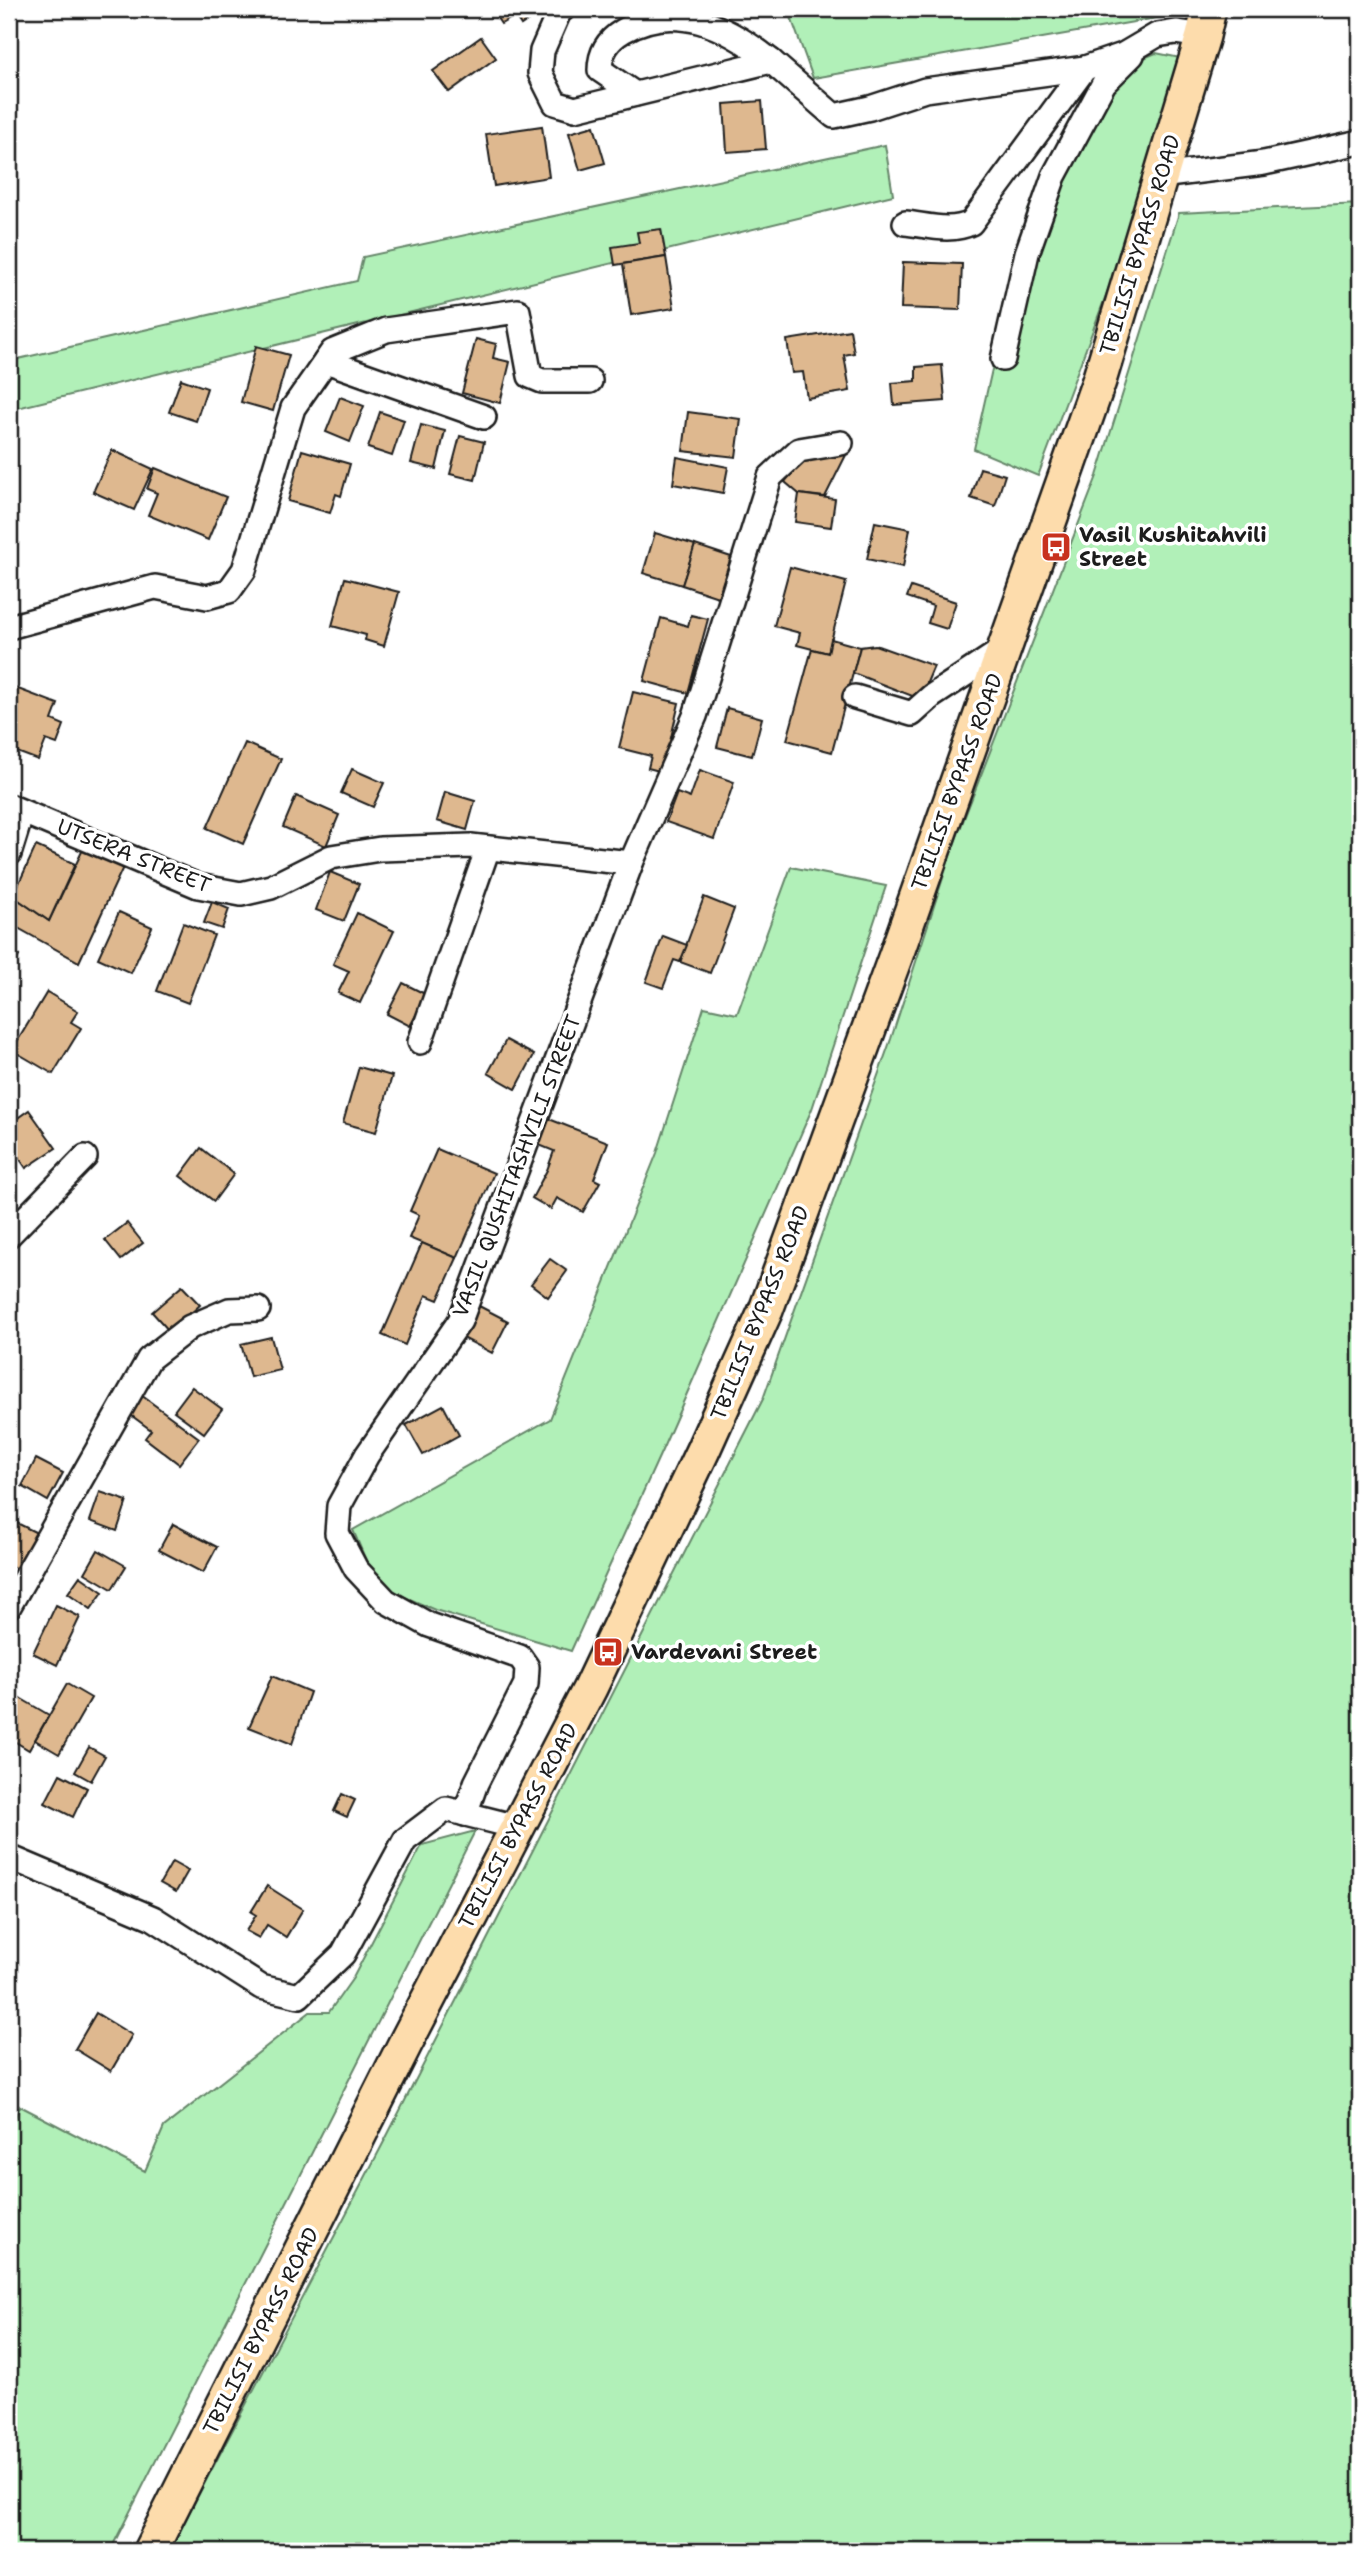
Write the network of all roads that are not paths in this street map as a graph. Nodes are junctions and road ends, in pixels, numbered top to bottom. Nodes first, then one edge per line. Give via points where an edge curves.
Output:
1 (563, 9) edge
2 (1206, 22) edge
3 (1147, 41) junction
4 (771, 61) junction
5 (1085, 68) junction
6 (635, 94) junction
7 (1360, 142) edge
8 (1160, 176) junction
9 (905, 223) dead end
10 (1003, 359) dead end
11 (326, 361) junction
12 (590, 381) dead end
13 (484, 417) dead end
14 (841, 443) dead end
15 (9, 627) edge
16 (1005, 648) junction
17 (855, 697) dead end
18 (16, 809) edge
19 (488, 848) junction
20 (9, 854) edge
21 (631, 863) junction
22 (420, 1042) dead end
23 (85, 1157) dead end
24 (9, 1235) edge
25 (258, 1309) dead end
26 (9, 1606) edge
27 (465, 1814) junction
28 (517, 1826) junction
29 (9, 1857) edge
30 (150, 2551) edge

1 - 6 street via 542,51 540,73 555,103 575,109
2 - 3 street
2 - 8 highway, TBILISI BYPASS ROAD
3 - 5 street
3 - 10 street via 1104,83 1054,176 1027,253
4 - 5 street via 834,116 925,90
4 - 6 street
4 - 6 street via 726,31 666,16 613,37 600,57 600,70
5 - 9 street via 971,223 948,228
7 - 8 street via 1264,163
8 - 16 highway, TBILISI BYPASS ROAD via 1099,382
11 - 12 street via 332,352 386,330 518,311 530,376 542,381
11 - 13 street
11 - 15 street via 293,408 244,570 229,591 207,597 155,587
14 - 21 street, VASIL QUSHITASHVILI STREET via 799,450 770,477 695,716
16 - 17 street via 912,714
16 - 28 highway, TBILISI BYPASS ROAD via 766,1310 590,1688
18 - 19 street, UTSERA STREET via 198,886 241,894 271,887 331,857 380,849
18 - 20 street
19 - 21 street, UTSERA STREET
19 - 22 street
21 - 27 street, VASIL QUSHITASHVILI STREET via 460,1321 367,1455 339,1506 337,1533 356,1569 386,1601 429,1625 520,1657 527,1667 526,1684
23 - 24 street
25 - 26 street via 229,1310 190,1327 149,1359
27 - 28 street
27 - 29 street via 446,1809 405,1840 342,1954 299,1996 261,1987 153,1918
28 - 30 highway, TBILISI BYPASS ROAD

